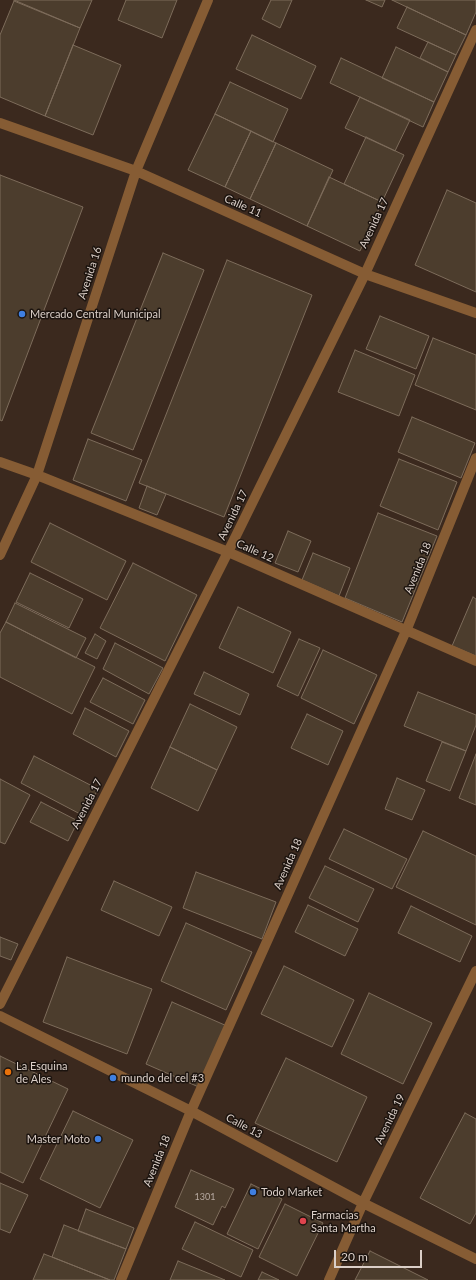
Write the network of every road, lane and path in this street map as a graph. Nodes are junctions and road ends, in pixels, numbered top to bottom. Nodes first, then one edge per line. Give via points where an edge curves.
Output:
1 (208, 0) edge
2 (476, 30) edge
3 (0, 123) edge
4 (136, 171) junction
5 (364, 274) junction
6 (476, 313) edge
7 (476, 458) edge
8 (0, 462) edge
9 (37, 475) junction
10 (228, 552) junction
11 (0, 555) edge
12 (406, 631) junction
13 (476, 661) edge
14 (476, 971) edge
15 (0, 1004) edge
16 (0, 1016) edge
17 (191, 1111) junction
18 (363, 1203) junction
19 (476, 1259) edge
20 (121, 1280) edge
21 (328, 1280) edge

1 - 4 street, Avenida 16
2 - 5 street, Avenida 17
3 - 4 street, Calle 11
4 - 5 street, Calle 11
4 - 9 street, Avenida 16
5 - 6 street, Calle 11
5 - 10 street, Avenida 17
7 - 12 street, Avenida 18
8 - 9 street, Calle 12
9 - 10 street, Calle 12
9 - 11 street, Avenida 16
10 - 12 street, Calle 12
10 - 15 street, Avenida 17
12 - 13 street, Calle 12
12 - 17 street, Avenida 18
14 - 18 street, Avenida 19
16 - 17 street, Calle 13
17 - 18 street, Calle 13
17 - 20 street, Avenida 18
18 - 19 street, Calle 13
18 - 21 street, Avenida 19

